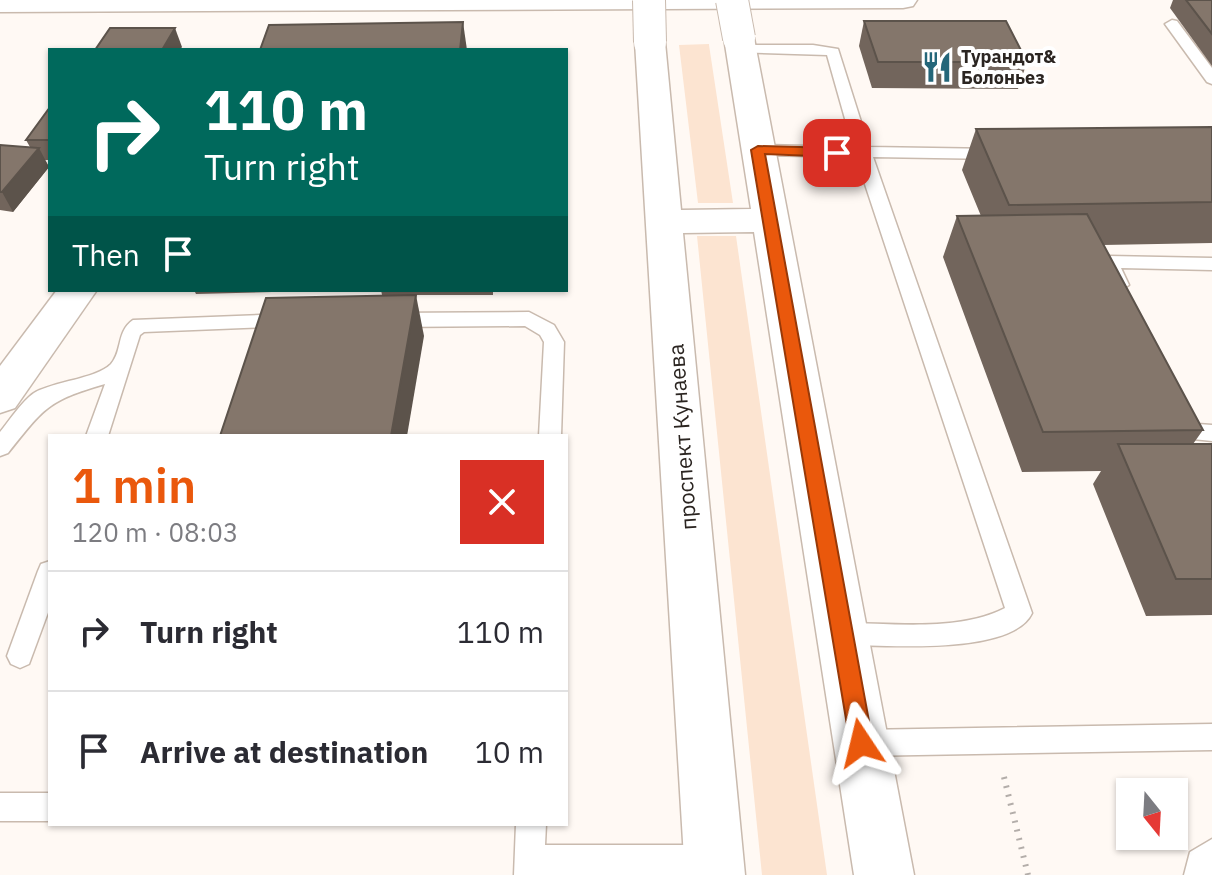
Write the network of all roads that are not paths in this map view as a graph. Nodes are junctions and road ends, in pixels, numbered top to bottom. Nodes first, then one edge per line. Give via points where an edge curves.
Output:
1 (903, 0) edge
2 (0, 4) edge
3 (649, 21) edge
4 (1172, 24) dead end
5 (737, 29) edge
6 (1212, 79) edge
7 (758, 150) junction
8 (863, 153) junction
9 (1022, 154) edge
10 (769, 220) junction
11 (665, 222) junction
12 (1212, 264) edge
13 (77, 292) edge
14 (1129, 305) edge
15 (372, 320) edge
16 (309, 321) edge
17 (122, 366) junction
18 (0, 397) edge
19 (1177, 404) edge
20 (1212, 433) edge
21 (98, 434) edge
22 (550, 434) edge
23 (0, 447) edge
24 (48, 577) edge
25 (842, 634) junction
26 (20, 656) dead end
27 (1212, 737) edge
28 (861, 743) junction
29 (0, 807) edge
30 (48, 807) edge
31 (531, 826) edge
32 (1212, 854) edge
33 (530, 868) edge
34 (714, 868) edge
35 (884, 875) edge
36 (1199, 875) edge

1 - 2 main road
3 - 11 main road, проспект Кунаева
4 - 6 lane
5 - 7 main road
5 - 8 lane via 833,52
7 - 8 lane
7 - 10 main road
8 - 9 lane
8 - 25 lane via 1019,613 987,630
10 - 11 main road
10 - 25 main road
11 - 34 main road, проспект Кунаева
12 - 14 lane via 1109,262
13 - 18 main road
15 - 22 lane via 529,319 547,330 554,342
16 - 17 lane via 140,325 131,331
17 - 21 lane
17 - 23 lane via 39,400
19 - 20 lane via 1191,432
24 - 26 lane
25 - 28 main road
27 - 28 lane
28 - 35 main road
29 - 30 lane
31 - 33 lane
32 - 36 lane via 1201,863
33 - 34 lane

